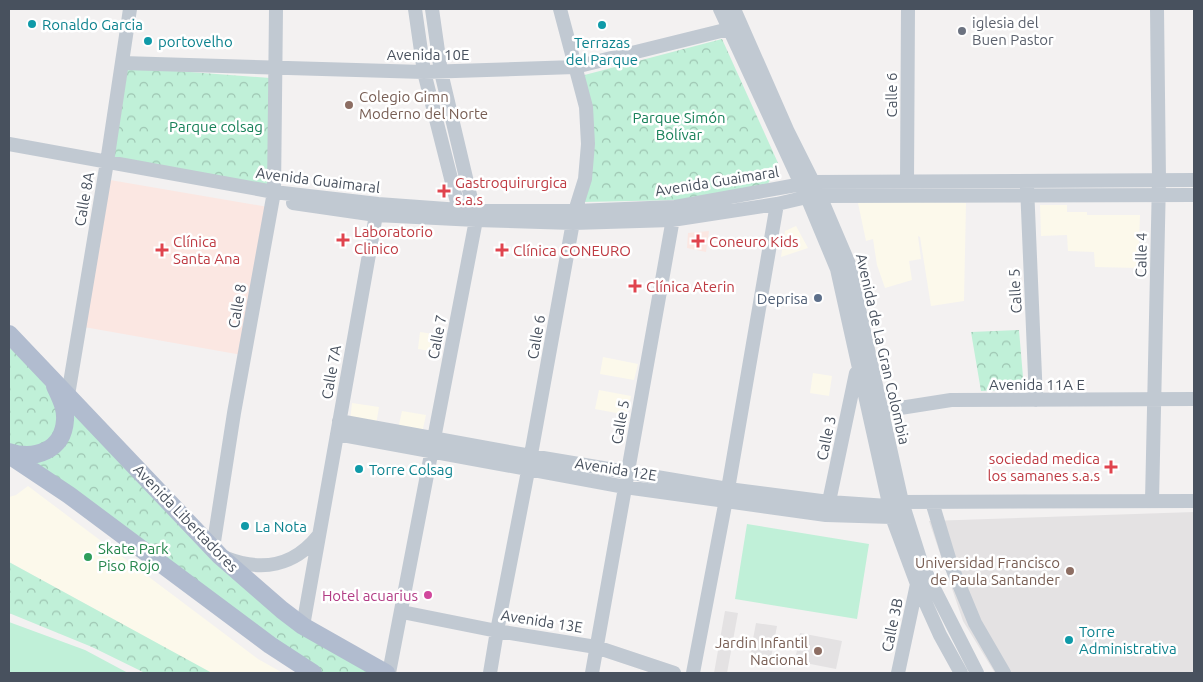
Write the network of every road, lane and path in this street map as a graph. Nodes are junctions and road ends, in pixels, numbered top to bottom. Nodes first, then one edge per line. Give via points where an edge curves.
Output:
1 (130, 9) edge
2 (276, 9) edge
3 (415, 9) edge
4 (432, 9) edge
5 (560, 9) edge
6 (720, 9) edge
7 (734, 9) edge
8 (908, 9) edge
9 (1157, 9) edge
10 (729, 29) junction
11 (122, 63) junction
12 (275, 67) junction
13 (575, 67) junction
14 (424, 72) junction
15 (441, 72) junction
16 (9, 144) edge
17 (9, 154) edge
18 (106, 167) junction
19 (1159, 180) junction
20 (1194, 180) edge
21 (907, 181) junction
22 (1027, 181) junction
23 (807, 183) junction
24 (1158, 195) junction
25 (1194, 195) edge
26 (274, 196) junction
27 (814, 196) junction
28 (1027, 196) junction
29 (777, 204) junction
30 (459, 210) junction
31 (376, 214) junction
32 (674, 214) junction
33 (475, 216) junction
34 (574, 217) junction
35 (9, 334) edge
36 (858, 367) junction
37 (51, 378) junction
38 (68, 395) junction
39 (1154, 399) junction
40 (1194, 399) edge
41 (1036, 400) junction
42 (881, 411) junction
43 (338, 427) junction
44 (435, 437) junction
45 (432, 451) junction
46 (9, 453) edge
47 (531, 456) junction
48 (528, 471) junction
49 (628, 472) junction
50 (625, 487) junction
51 (726, 496) junction
52 (1152, 501) junction
53 (1194, 501) edge
54 (932, 502) junction
55 (894, 508) junction
56 (827, 509) junction
57 (319, 535) junction
58 (217, 552) junction
59 (917, 584) junction
60 (402, 612) junction
61 (303, 626) junction
62 (497, 630) junction
63 (596, 647) junction
64 (313, 673) edge
65 (388, 673) edge
66 (490, 673) edge
67 (592, 673) edge
68 (674, 673) edge
69 (693, 673) edge
70 (898, 673) edge
71 (961, 673) edge
72 (977, 673) edge
73 (1004, 673) edge

1 - 11 street, Calle 8A
2 - 12 street, Calle 8
3 - 14 street
4 - 15 street, Calle 7
5 - 13 street, Calle 6
6 - 10 street, Avenida de La Gran Colombia
7 - 23 street, Avenida de La Gran Colombia
8 - 21 street, Calle 6
9 - 19 street, Calle 4
10 - 13 street, Avenida 10E
10 - 23 street, Avenida de La Gran Colombia
11 - 12 street, Avenida 10E
11 - 18 street, Calle 8A
12 - 14 street, Avenida 10E
12 - 26 street, Calle 8
13 - 15 street, Avenida 10E
13 - 34 street, Calle 6 via 586,107 588,144 585,179
14 - 15 street, Avenida 10E
14 - 30 street
15 - 33 street, Calle 7
16 - 18 street, Avenida Guaimaral
17 - 18 street, Avenida Guaimaral
18 - 26 street, Avenida Guaimaral
18 - 38 street, Calle 8A
19 - 20 street, Avenida Guaimaral
19 - 22 street, Avenida Guaimaral
19 - 24 street, Calle 4
21 - 22 street, Avenida Guaimaral
21 - 23 street, Avenida Guaimaral
22 - 28 street, Calle 5
23 - 27 street, Avenida de La Gran Colombia
23 - 32 street, Avenida Guaimaral
24 - 25 street, Avenida Guaimaral
24 - 28 street, Avenida Guaimaral
24 - 39 street, Calle 4
26 - 30 street, Avenida Guaimaral
26 - 31 street, Avenida Guaimaral
26 - 58 street, Calle 8 via 234,413
27 - 28 street, Avenida Guaimaral
27 - 29 street, Avenida Guaimaral
27 - 36 street, Avenida de La Gran Colombia via 837,269
27 - 42 street, Avenida de La Gran Colombia via 849,264
28 - 41 street, Calle 5
29 - 32 street, Avenida Guaimaral
29 - 51 street
30 - 33 street, Avenida Guaimaral
31 - 33 street, Avenida Guaimaral
31 - 43 street, Calle 7A
32 - 34 street, Avenida Guaimaral
32 - 49 street, Calle 5
33 - 34 street, Avenida Guaimaral
33 - 44 street, Calle 7
34 - 47 street, Calle 6
35 - 37 main road, Avenida Libertadores
36 - 55 street, Avenida de La Gran Colombia
36 - 56 street, Calle 3
37 - 38 main road, Avenida Libertadores
37 - 46 main road via 64,412 62,434 45,452 34,456
38 - 58 main road, Avenida Libertadores
39 - 40 street, Avenida 11A E
39 - 41 street, Avenida 11A E
39 - 52 street, Calle 4
41 - 42 street, Avenida 11A E via 951,400
42 - 55 street, Avenida de La Gran Colombia
43 - 44 street, Avenida 12E
43 - 45 street, Avenida 12E
43 - 57 street, Calle 7A
44 - 45 street, Calle 7
44 - 47 street, Avenida 12E
45 - 48 street, Avenida 12E
45 - 60 street, Calle 7
46 - 64 main road via 270,646
47 - 48 street, Calle 6
47 - 49 street, Avenida 12E
48 - 50 street, Avenida 12E
48 - 62 street, Calle 6
49 - 50 street, Calle 5
49 - 51 street, Avenida 12E
50 - 51 street, Avenida 12E
50 - 63 street, Calle 5
51 - 56 street, Avenida 12E
51 - 69 street
52 - 53 street, Avenida 12E
52 - 54 street, Avenida 12E
54 - 55 street, Avenida 12E
54 - 73 street via 950,561 975,623
55 - 56 street, Avenida 12E
55 - 59 street, Avenida de La Gran Colombia
55 - 72 street, Avenida de La Gran Colombia
57 - 58 street via 309,547 289,560 265,566 240,564
57 - 61 street, Calle 7A
58 - 61 main road, Avenida Libertadores
59 - 70 street, Calle 3B
59 - 71 street, Avenida de La Gran Colombia
60 - 62 street, Avenida 13E
60 - 65 street, Calle 7
61 - 65 main road, Avenida Libertadores
62 - 63 street, Avenida 13E
62 - 66 street, Calle 6
63 - 67 street, Calle 5
63 - 68 street, Avenida 13E

